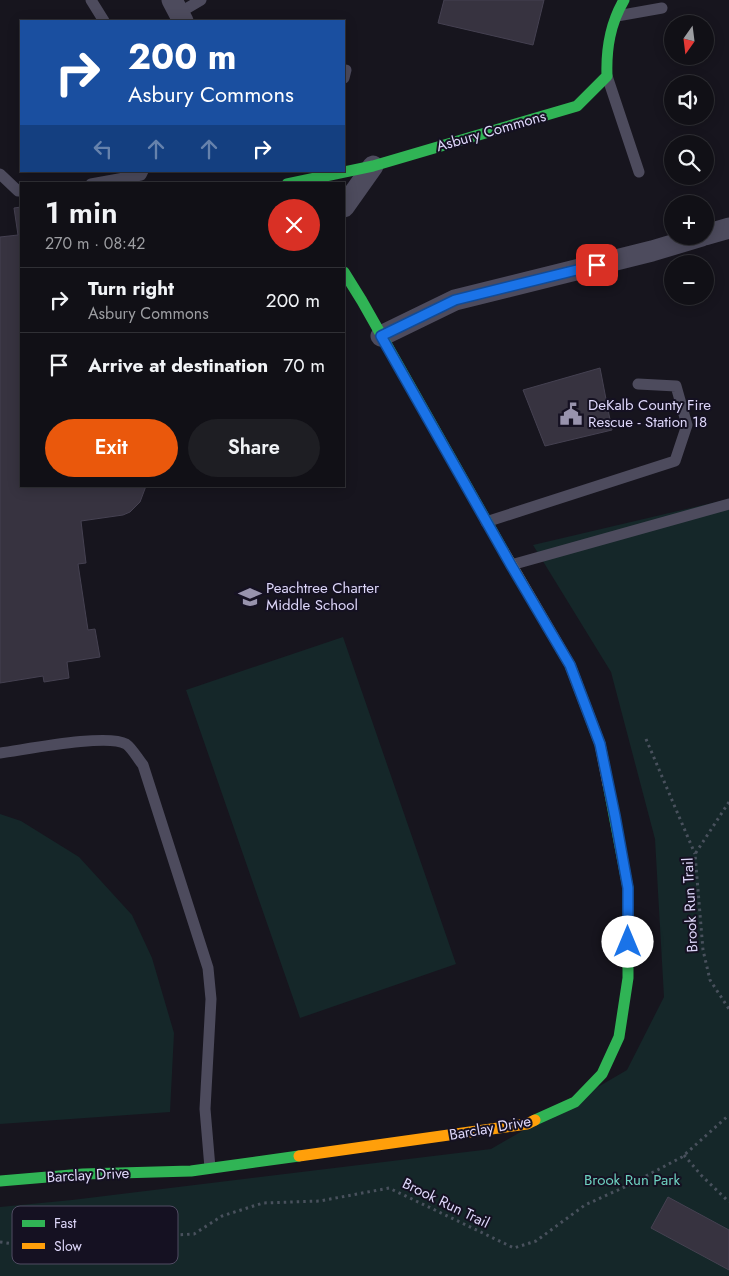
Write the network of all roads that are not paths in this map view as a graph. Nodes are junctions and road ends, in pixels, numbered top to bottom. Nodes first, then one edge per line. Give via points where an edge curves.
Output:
1 (91, 0) edge
2 (201, 0) edge
3 (624, 0) edge
4 (662, 8) dead end
5 (178, 12) edge
6 (616, 16) junction
7 (103, 20) edge
8 (607, 76) junction
9 (374, 166) junction
10 (345, 171) edge
11 (142, 172) edge
12 (341, 172) edge
13 (639, 172) dead end
14 (0, 174) edge
15 (103, 182) edge
16 (295, 182) edge
17 (20, 191) edge
18 (345, 206) edge
19 (729, 228) edge
20 (714, 233) edge
21 (672, 245) edge
22 (345, 274) edge
23 (381, 336) junction
24 (638, 384) dead end
25 (729, 504) edge
26 (486, 522) junction
27 (511, 565) junction
28 (0, 753) edge
29 (210, 1168) junction
30 (0, 1182) edge

1 - 7 lane
2 - 5 lane
3 - 6 street
4 - 6 lane
6 - 8 street via 606,54
8 - 9 street, Asbury Commons via 578,106
8 - 13 lane
9 - 10 street, Asbury Commons
9 - 18 street
11 - 15 lane via 141,175
12 - 16 street, Asbury Commons
14 - 17 lane
19 - 20 street
21 - 23 street via 455,300
22 - 23 street, Barclay Drive
23 - 26 street, Barclay Drive
24 - 26 lane via 676,386 687,424 675,461
25 - 27 lane
26 - 27 street, Barclay Drive
27 - 29 street, Barclay Drive via 570,665 600,744 617,825 628,888 628,978 619,1037 602,1074 575,1102 527,1124
28 - 29 lane via 110,740 126,744 143,765 208,968 212,1000 205,1109
29 - 30 street, Barclay Drive

